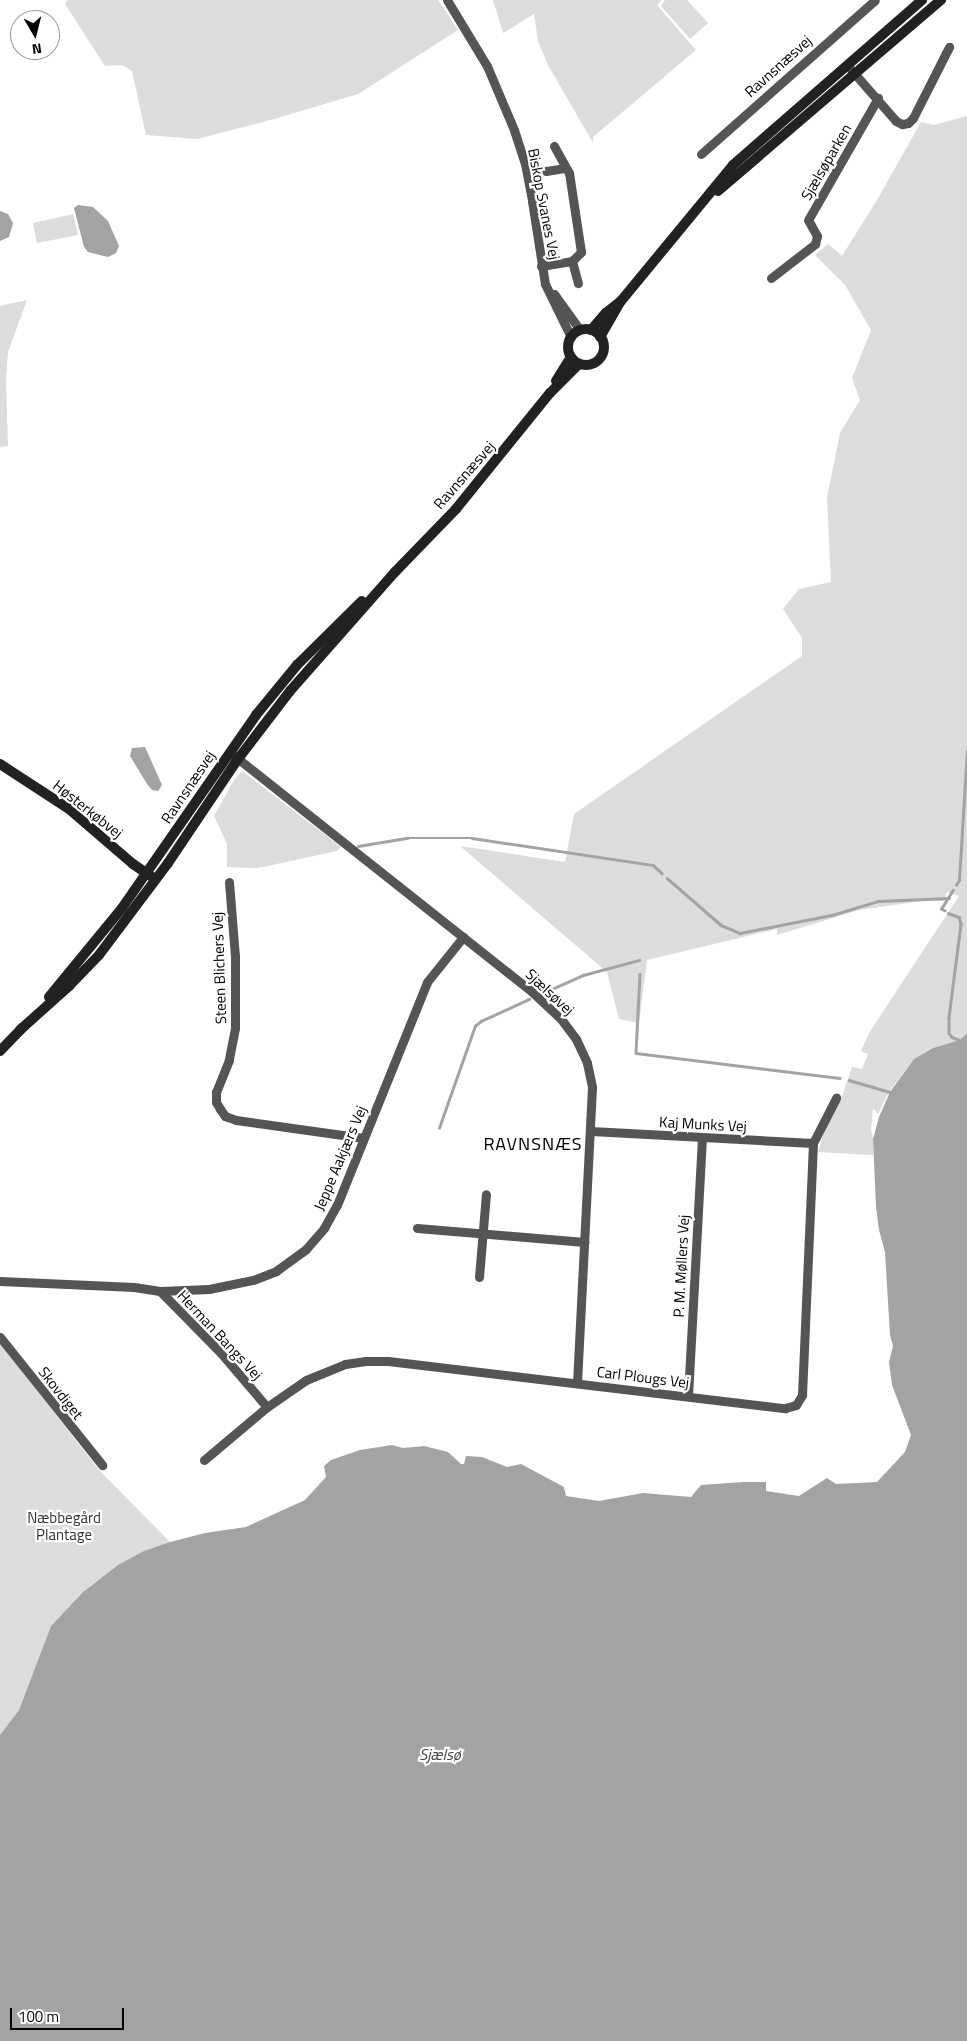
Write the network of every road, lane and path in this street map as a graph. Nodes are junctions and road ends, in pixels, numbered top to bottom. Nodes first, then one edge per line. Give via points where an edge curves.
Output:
1 (447, 0) edge
2 (875, 0) edge
3 (922, 0) edge
4 (941, 0) edge
5 (949, 47) dead end
6 (847, 65) junction
7 (856, 74) junction
8 (878, 98) junction
9 (554, 146) dead end
10 (701, 154) dead end
11 (566, 168) junction
12 (546, 171) dead end
13 (700, 205) junction
14 (572, 261) junction
15 (541, 266) junction
16 (771, 278) dead end
17 (578, 283) dead end
18 (621, 301) junction
19 (591, 330) junction
20 (575, 334) junction
21 (600, 337) junction
22 (575, 360) junction
23 (395, 572) junction
24 (229, 752) junction
25 (238, 759) junction
26 (0, 764) edge
27 (147, 873) junction
28 (156, 879) junction
29 (229, 882) dead end
30 (463, 937) junction
31 (20, 1030) junction
32 (0, 1051) edge
33 (836, 1098) dead end
34 (591, 1131) junction
35 (702, 1137) junction
36 (364, 1138) junction
37 (813, 1143) junction
38 (486, 1194) dead end
39 (417, 1228) dead end
40 (483, 1233) junction
41 (584, 1242) junction
42 (479, 1277) dead end
43 (0, 1281) edge
44 (160, 1291) junction
45 (0, 1337) edge
46 (577, 1383) junction
47 (688, 1396) junction
48 (267, 1407) junction
49 (204, 1460) dead end
50 (102, 1466) dead end

1 - 15 street, Biskop Svanes Vej via 487,66 514,130 526,174
2 - 10 street, Ravnsnæsvej
3 - 6 main road
4 - 7 main road
5 - 8 street via 908,123 896,121
6 - 7 street
6 - 13 main road via 733,165
7 - 8 street
7 - 13 main road
8 - 16 street, Sjælsøparken via 808,220 817,236 815,244
9 - 11 street
11 - 12 street
11 - 14 street via 581,252
13 - 18 main road
14 - 15 street
14 - 17 street
15 - 20 street, Biskop Svanes Vej via 545,280
18 - 19 main road
18 - 21 main road
19 - 20 main road
19 - 21 main road
20 - 22 main road via 568,347
21 - 22 main road via 604,346 601,356 589,365
22 - 23 main road, Ravnsnæsvej via 468,495
23 - 24 main road, Ravnsnæsvej via 297,665
23 - 25 main road, Ravnsnæsvej via 290,691
24 - 25 street, Sjælsøvej
24 - 27 main road, Ravnsnæsvej
25 - 28 main road, Ravnsnæsvej
25 - 30 street, Sjælsøvej
26 - 27 main road, Høsterkøbvej via 69,809
27 - 28 main road, Høsterkøbvej
27 - 31 main road, Ravnsnæsvej via 68,975
28 - 31 main road, Ravnsnæsvej via 99,955
29 - 36 street, Steen Blichers Vej via 235,956 235,1028 216,1102 225,1116 236,1120
30 - 34 street, Sjælsøvej via 530,990 561,1019 576,1039 587,1062 592,1087
30 - 36 street, Jeppe Aakjærs Vej via 427,982
31 - 32 main road, Ravnsnæsvej
33 - 37 street, Carl Plougs Vej
34 - 35 street, Kaj Munks Vej
34 - 41 street, Sjælsøvej
35 - 37 street, Kaj Munks Vej
35 - 47 street, P. M. Møllers Vej
36 - 44 street, Jeppe Aakjærs Vej via 337,1205 324,1228 292,1262 276,1271 230,1286
37 - 47 street, Carl Plougs Vej via 800,1401 791,1408 785,1408
38 - 40 street
39 - 40 street
40 - 41 street
40 - 42 street
41 - 46 street, Sjælsøvej
43 - 44 street, Herman Bangs Vej via 134,1286
44 - 48 street, Herman Bangs Vej via 221,1353
45 - 50 street, Skovdiget
46 - 47 street, Carl Plougs Vej
46 - 48 street, Carl Plougs Vej via 366,1361 325,1371
48 - 49 street, Carl Plougs Vej

